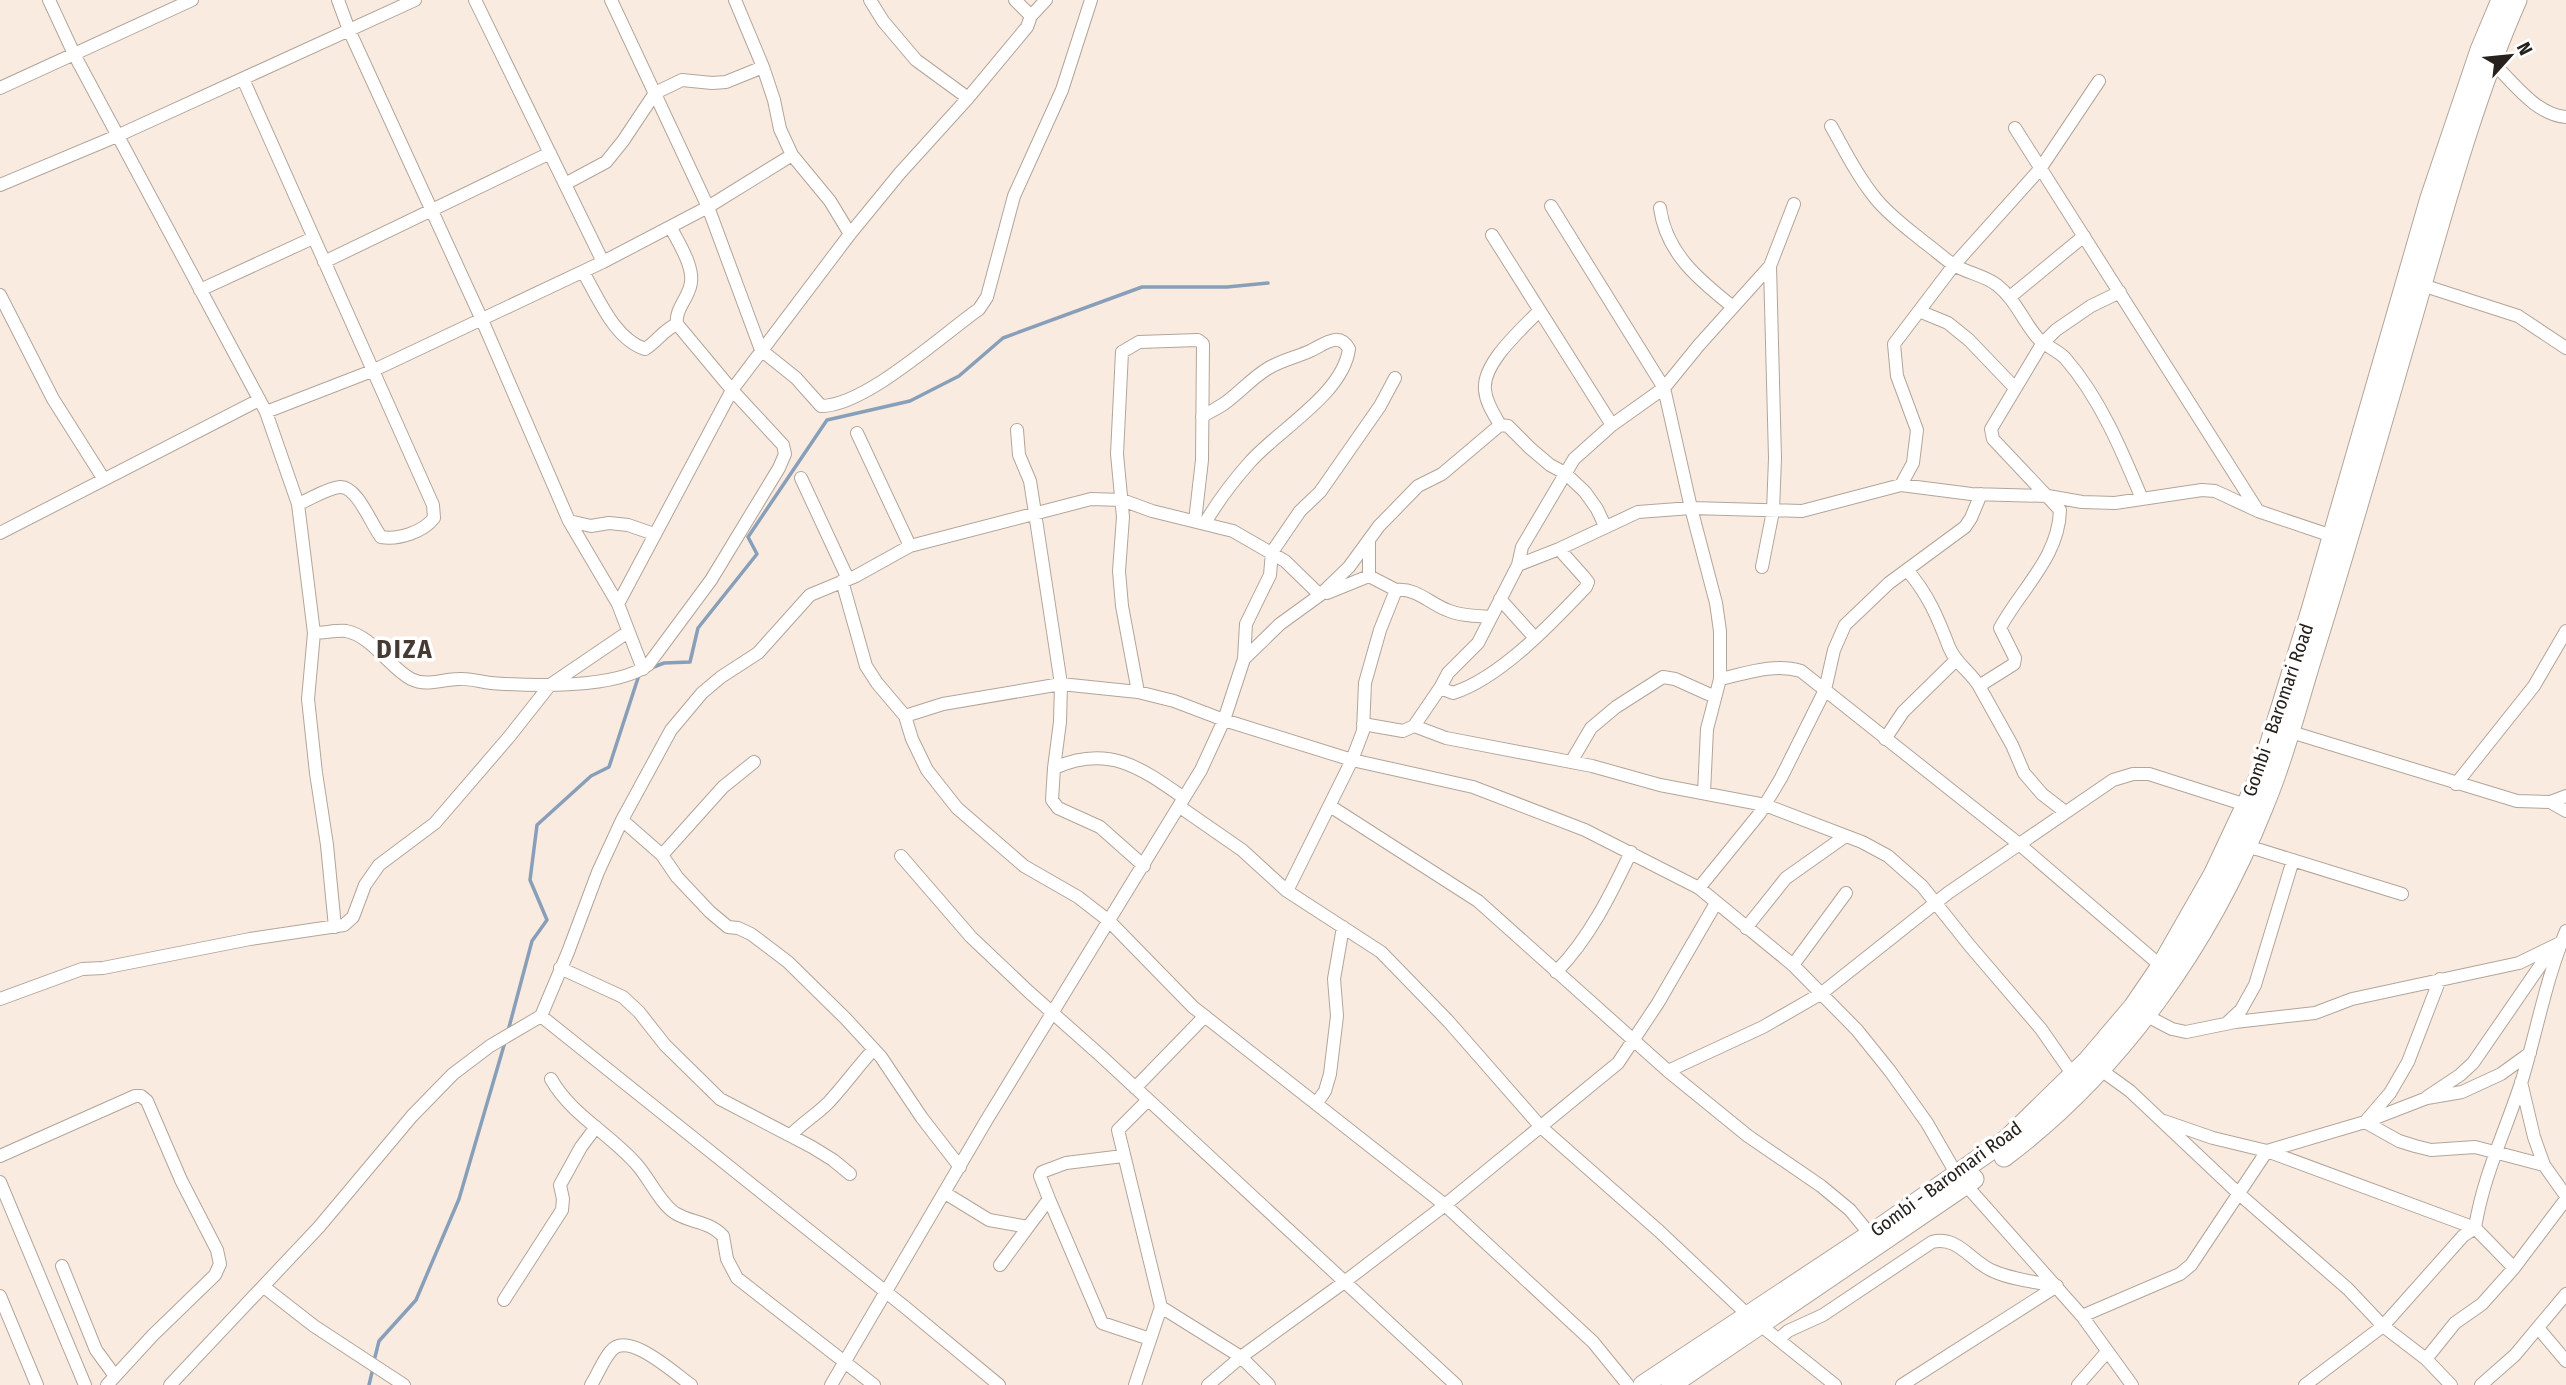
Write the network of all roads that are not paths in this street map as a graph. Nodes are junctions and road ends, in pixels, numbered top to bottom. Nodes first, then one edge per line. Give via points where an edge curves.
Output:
1 (49, 0) edge
2 (192, 0) edge
3 (338, 0) edge
4 (415, 0) edge
5 (475, 0) edge
6 (611, 0) edge
7 (735, 0) edge
8 (870, 0) edge
9 (1015, 0) edge
10 (1046, 0) edge
11 (1091, 0) edge
12 (2501, 0) edge
13 (2517, 0) edge
14 (1031, 16) junction
15 (349, 30) junction
16 (75, 56) junction
17 (2492, 62) junction
18 (763, 67) junction
19 (243, 79) junction
20 (2099, 81) dead end
21 (0, 88) edge
22 (655, 93) junction
23 (968, 98) junction
24 (2566, 117) edge
25 (1831, 126) dead end
26 (2015, 128) dead end
27 (117, 136) junction
28 (550, 153) junction
29 (792, 155) junction
30 (2040, 169) junction
31 (565, 184) junction
32 (0, 185) edge
33 (1794, 204) dead end
34 (1551, 206) dead end
35 (708, 208) junction
36 (1660, 208) dead end
37 (432, 211) junction
38 (671, 228) junction
39 (850, 234) junction
40 (1492, 235) dead end
41 (2084, 236) junction
42 (313, 238) junction
43 (324, 262) junction
44 (603, 262) junction
45 (1954, 265) junction
46 (1770, 266) junction
47 (583, 271) junction
48 (2422, 285) junction
49 (200, 290) junction
50 (2120, 292) junction
51 (0, 295) edge
52 (2010, 297) junction
53 (1733, 307) junction
54 (1539, 311) junction
55 (1919, 311) junction
56 (482, 320) junction
57 (677, 324) junction
58 (2042, 344) junction
59 (2566, 348) edge
60 (761, 350) junction
61 (372, 371) junction
62 (1395, 378) dead end
63 (2014, 387) junction
64 (1664, 388) junction
65 (732, 390) junction
66 (262, 406) junction
67 (1202, 417) junction
68 (1500, 425) junction
69 (1612, 425) junction
70 (1017, 430) dead end
71 (856, 433) dead end
72 (1565, 473) junction
73 (103, 478) junction
74 (801, 478) dead end
75 (1901, 485) junction
76 (1981, 494) junction
77 (2048, 496) junction
78 (2142, 499) junction
79 (1122, 500) junction
80 (298, 505) junction
81 (1691, 508) junction
82 (1773, 511) junction
83 (2258, 511) junction
84 (1035, 513) junction
85 (569, 521) junction
86 (1200, 522) junction
87 (1605, 526) junction
88 (0, 533) edge
89 (654, 534) junction
90 (2332, 536) junction
91 (1369, 542) junction
92 (910, 546) junction
93 (1559, 549) junction
94 (1272, 552) junction
95 (1518, 565) junction
96 (1762, 567) dead end
97 (1907, 570) junction
98 (1369, 576) junction
99 (845, 580) junction
100 (1396, 590) junction
101 (1320, 595) junction
102 (1500, 598) junction
103 (618, 604) junction
104 (1491, 617) junction
105 (2566, 631) edge
106 (628, 632) junction
107 (314, 633) junction
108 (1535, 638) junction
109 (2561, 645) edge
110 (1244, 659) junction
111 (1956, 660) junction
112 (643, 669) junction
113 (1720, 679) junction
114 (1062, 684) junction
115 (550, 685) junction
116 (1979, 686) junction
117 (1440, 688) junction
118 (1824, 691) junction
119 (1138, 692) junction
120 (1716, 697) junction
121 (905, 716) junction
122 (1224, 720) junction
123 (1363, 724) junction
124 (1414, 726) junction
125 (2291, 732) junction
126 (1885, 739) junction
127 (1352, 760) junction
128 (754, 762) dead end
129 (1571, 762) junction
130 (1054, 768) junction
131 (2456, 784) junction
132 (1704, 793) junction
133 (2566, 796) edge
134 (1182, 802) junction
135 (2550, 802) junction
136 (1765, 805) junction
137 (2246, 805) junction
138 (1330, 806) junction
139 (2064, 811) junction
140 (2566, 811) edge
141 (622, 820) junction
142 (1844, 837) junction
143 (2019, 844) junction
144 (2246, 848) junction
145 (1630, 852) junction
146 (662, 855) junction
147 (901, 856) dead end
148 (2293, 860) junction
149 (1144, 866) junction
150 (1699, 888) junction
151 (1287, 891) junction
152 (1846, 893) dead end
153 (2402, 894) dead end
154 (1716, 904) junction
155 (1936, 904) junction
156 (1109, 921) junction
157 (335, 927) junction
158 (1343, 927) junction
159 (1746, 928) junction
160 (2562, 943) edge
161 (1793, 965) junction
162 (2161, 967) junction
163 (560, 968) junction
164 (1556, 972) junction
165 (2440, 979) junction
166 (1822, 993) junction
167 (0, 999) edge
168 (1054, 1013) junction
169 (2145, 1015) junction
170 (541, 1016) junction
171 (1205, 1016) junction
172 (2225, 1024) junction
173 (1633, 1040) junction
174 (874, 1049) junction
175 (2530, 1054) junction
176 (2094, 1065) junction
177 (1668, 1071) junction
178 (2073, 1075) junction
179 (551, 1079) dead end
180 (2521, 1082) junction
181 (1135, 1087) junction
182 (2427, 1098) junction
183 (1148, 1100) junction
184 (1316, 1104) junction
185 (2162, 1121) junction
186 (2365, 1122) junction
187 (596, 1127) junction
188 (1541, 1127) junction
189 (791, 1135) junction
190 (2267, 1151) junction
191 (2494, 1153) junction
192 (0, 1156) edge
193 (1123, 1156) junction
194 (2544, 1165) junction
195 (960, 1167) junction
196 (850, 1174) dead end
197 (1962, 1179) junction
198 (0, 1182) edge
199 (945, 1193) junction
200 (2238, 1193) junction
201 (2566, 1197) edge
202 (1049, 1199) junction
203 (1445, 1205) junction
204 (1028, 1227) junction
205 (2475, 1228) junction
206 (1875, 1240) junction
207 (1000, 1265) dead end
208 (62, 1266) dead end
209 (2514, 1268) junction
210 (1343, 1283) junction
211 (2057, 1286) junction
212 (264, 1287) junction
213 (886, 1292) junction
214 (2566, 1294) edge
215 (0, 1296) edge
216 (504, 1300) dead end
217 (1161, 1307) junction
218 (2082, 1316) junction
219 (1755, 1320) junction
220 (2383, 1326) junction
221 (2539, 1329) junction
222 (1150, 1339) junction
223 (1779, 1339) junction
224 (2561, 1347) edge
225 (2106, 1353) junction
226 (1241, 1357) junction
227 (2426, 1359) junction
228 (2566, 1361) edge
229 (845, 1362) junction
230 (111, 1380) edge
231 (37, 1385) edge
232 (85, 1385) edge
233 (170, 1385) edge
234 (404, 1385) edge
235 (592, 1385) edge
236 (691, 1385) edge
237 (831, 1385) edge
238 (874, 1385) edge
239 (999, 1385) edge
240 (1135, 1385) edge
241 (1208, 1385) edge
242 (1269, 1385) edge
243 (1456, 1385) edge
244 (1628, 1385) edge
245 (1643, 1385) edge
246 (1671, 1385) edge
247 (1835, 1385) edge
248 (1902, 1385) edge
249 (2078, 1385) edge
250 (2132, 1385) edge
251 (2305, 1385) edge
252 (2451, 1385) edge
253 (2481, 1385) edge

1 - 16 street
2 - 16 street
3 - 15 street
4 - 15 street
5 - 28 street
6 - 22 street
7 - 18 street
8 - 23 street via 916,60
9 - 14 street
10 - 14 street
11 - 60 street via 1062,90 1014,196 992,283 979,309 870,388 832,406 821,406
12 - 90 main road, Gombi - Baromari Road via 2430,198
13 - 17 main road, Gombi - Baromari Road
14 - 23 street via 1027,27
15 - 19 street
15 - 37 street
16 - 21 street
16 - 27 street
17 - 24 street via 2535,104
17 - 48 main road, Gombi - Baromari Road
18 - 22 street via 726,82 682,80
18 - 29 street
19 - 27 street
19 - 42 street
20 - 30 street
22 - 31 street via 606,162
22 - 35 street
23 - 39 street
25 - 45 street via 1877,200
26 - 30 street
27 - 32 street
27 - 49 street
28 - 31 street
28 - 37 street
29 - 35 street
29 - 39 street
30 - 41 street
30 - 45 street
31 - 44 street
33 - 46 street
34 - 64 street
35 - 38 street
35 - 60 street
36 - 53 street via 1671,246 1686,266
37 - 43 street
37 - 56 street
38 - 44 street
38 - 57 street via 691,279
39 - 60 street
40 - 54 street
41 - 50 street
41 - 52 street
42 - 43 street
42 - 49 street
43 - 61 street
44 - 47 street
45 - 52 street via 1986,278
45 - 55 street
46 - 53 street
46 - 82 street
47 - 56 street
47 - 57 street via 618,329 638,347 645,349
48 - 59 street via 2518,316
48 - 125 main road, Gombi - Baromari Road
49 - 66 street
50 - 58 street via 2091,306
50 - 83 street
51 - 73 street via 53,399
52 - 58 street
53 - 64 street
54 - 68 street via 1490,370 1484,388
54 - 69 street
55 - 63 street via 1959,331
55 - 75 street via 1894,344 1897,376 1917,430 1913,463
56 - 61 street
56 - 85 street
57 - 65 street
58 - 63 street
58 - 78 street via 2066,359 2091,395
60 - 65 street
61 - 66 street
61 - 80 street via 435,518 428,526 393,539 381,537 348,488 338,487
62 - 94 street via 1320,492 1300,511
63 - 77 street via 1994,419 1993,439
64 - 69 street
64 - 81 street
65 - 89 street
65 - 112 street via 783,445 785,454 711,580
66 - 73 street
66 - 80 street
67 - 79 street via 1203,344 1198,340 1139,342 1122,352 1117,454
67 - 86 street
67 - 86 street via 1271,366 1330,340 1349,349 1334,382 1250,461
68 - 72 street via 1508,426
68 - 91 street via 1442,474 1418,486
69 - 72 street via 1585,447
70 - 84 street
71 - 92 street
72 - 87 street via 1585,492
72 - 95 street via 1522,547
73 - 88 street
74 - 99 street
75 - 76 street
75 - 82 street via 1802,510
76 - 77 street
76 - 97 street via 1965,527
77 - 78 street via 2082,502
77 - 116 street via 2060,510 2060,524 2028,588 2000,628 2014,664
78 - 83 street via 2215,491
79 - 84 street via 1091,499
79 - 86 street
79 - 119 street via 1119,571
80 - 107 street
81 - 82 street
81 - 87 street via 1638,512
81 - 113 street via 1716,603
82 - 96 street
83 - 90 street
84 - 92 street
84 - 114 street
85 - 89 street via 591,526 628,525
85 - 103 street
86 - 94 street via 1233,531
87 - 93 street
89 - 103 street
90 - 137 main road, Gombi - Baromari Road via 2260,775
91 - 98 street
91 - 101 street
92 - 99 street
93 - 95 street
93 - 108 street via 1588,582
94 - 101 street
94 - 110 street via 1270,575 1246,624
95 - 102 street
97 - 111 street via 1923,588
97 - 118 street via 1845,625
98 - 100 street
98 - 101 street
99 - 121 street via 866,666
99 - 141 street via 810,595 758,653 702,694 671,730
100 - 104 street via 1421,594 1449,611
100 - 123 street via 1365,683
101 - 110 street via 1280,624
102 - 104 street
102 - 108 street
103 - 106 street
104 - 117 street via 1478,643 1448,673
105 - 109 street
106 - 112 street
106 - 115 street
107 - 115 street via 346,631 412,679 425,683 459,679
107 - 157 street via 308,699
108 - 117 street via 1471,686 1453,693
109 - 131 street
110 - 122 street
111 - 116 street
111 - 126 street via 1903,712
112 - 115 street via 625,677
113 - 118 street via 1788,667 1801,671
113 - 120 street
114 - 119 street
114 - 121 street via 943,704
114 - 130 street
115 - 157 street via 435,823 379,865 365,885 353,917
116 - 139 street via 2024,773
117 - 124 street
118 - 126 street
118 - 136 street
119 - 122 street
120 - 129 street via 1663,677 1591,728
120 - 132 street via 1707,729
121 - 156 street via 928,770 957,808 1024,866
122 - 127 street
122 - 134 street
123 - 124 street via 1403,731
123 - 127 street
124 - 129 street via 1446,738
125 - 131 street
125 - 144 main road, Gombi - Baromari Road
126 - 143 street
127 - 138 street
127 - 145 street via 1473,787
128 - 146 street via 723,787
129 - 132 street
130 - 134 street via 1097,757 1115,759 1134,765
130 - 149 street via 1052,800 1058,808 1100,827
131 - 135 street via 2517,801
132 - 136 street
133 - 135 street
134 - 149 street
134 - 151 street
135 - 140 street
136 - 142 street
136 - 150 street
137 - 139 street via 2149,774 2133,774 2113,780
137 - 162 main road, Gombi - Baromari Road
138 - 151 street
138 - 164 street via 1478,901
139 - 143 street
141 - 146 street
141 - 163 street
142 - 155 street via 1888,856 1910,873
142 - 159 street via 1786,878
143 - 155 street
143 - 162 street
144 - 148 street
144 - 169 main road, Gombi - Baromari Road via 2212,915
145 - 150 street
145 - 164 street via 1605,903 1572,956
146 - 174 street via 709,912 727,927 751,934 788,962
147 - 168 street via 971,937
148 - 153 street
148 - 172 street via 2255,985 2241,1010
149 - 156 street
150 - 154 street
151 - 158 street
152 - 161 street
154 - 159 street
154 - 173 street
155 - 166 street
155 - 178 street via 2041,1029
156 - 168 street
156 - 171 street
157 - 167 street via 82,969
158 - 184 street via 1334,979 1338,1016 1325,1091
158 - 188 street via 1381,952 1409,979
159 - 161 street
160 - 165 street via 2519,963
160 - 175 street
160 - 182 street via 2473,1062
161 - 166 street
162 - 176 main road, Gombi - Baromari Road
163 - 170 street
163 - 189 street via 622,997 720,1099
164 - 173 street
165 - 172 street via 2352,999 2315,1013
165 - 186 street via 2408,1062
166 - 177 street via 1763,1027
166 - 197 street via 1890,1071
168 - 181 street
168 - 195 street
169 - 172 street via 2186,1032
169 - 176 main road, Gombi - Baromari Road
170 - 212 street via 453,1074
170 - 213 street
171 - 181 street
171 - 184 street
173 - 177 street
173 - 188 street via 1618,1063
174 - 189 street via 831,1100
174 - 195 street
175 - 180 street
175 - 182 street via 2462,1092
176 - 178 main road, Gombi - Baromari Road
176 - 185 street
176 - 197 main road, Gombi - Baromari Road via 2053,1117
177 - 206 street via 1748,1136 1821,1186 1850,1210
178 - 197 main road, Gombi - Baromari Road
179 - 187 street via 568,1104
180 - 191 street
180 - 194 street
181 - 183 street
182 - 186 street
183 - 193 street via 1118,1130
183 - 210 street
184 - 203 street
185 - 190 street
185 - 200 street
186 - 190 street
186 - 191 street via 2399,1141 2431,1150 2475,1147
187 - 216 street via 560,1185 562,1210
187 - 229 street via 636,1164 670,1209 723,1236 737,1278
188 - 203 street
188 - 219 street
189 - 196 street
190 - 200 street
190 - 205 street
191 - 194 street
191 - 205 street
192 - 230 street via 135,1096 147,1101 220,1264 215,1275
193 - 202 street via 1066,1163 1042,1172
193 - 217 street
194 - 201 street
195 - 199 street
197 - 206 main road, Gombi - Baromari Road
197 - 211 street
198 - 232 street
199 - 204 street via 989,1220
199 - 213 street
200 - 218 street via 2191,1265 2180,1274
200 - 220 street via 2348,1289
201 - 209 street
202 - 204 street
202 - 222 street via 1102,1323
203 - 210 street
203 - 244 street via 1593,1342
204 - 207 street
205 - 209 street
205 - 220 street
206 - 219 main road, Gombi - Baromari Road
208 - 230 street
209 - 227 street via 2482,1304 2455,1323
210 - 226 street
210 - 243 street
211 - 218 street
211 - 223 street via 1992,1271 1942,1239 1932,1241 1823,1315
211 - 248 street
212 - 233 street
212 - 234 street
213 - 229 street
213 - 239 street
214 - 221 street
215 - 231 street
217 - 222 street
217 - 226 street
218 - 225 street
219 - 223 street
219 - 245 main road, Gombi - Baromari Road
219 - 246 main road, Gombi - Baromari Road
220 - 227 street
220 - 251 street
221 - 224 street
221 - 253 street
222 - 240 street
223 - 247 street
224 - 228 street
225 - 249 street
225 - 250 street
226 - 241 street
226 - 242 street
227 - 252 street
229 - 237 street
229 - 238 street
235 - 236 street via 612,1350 621,1344 634,1345

